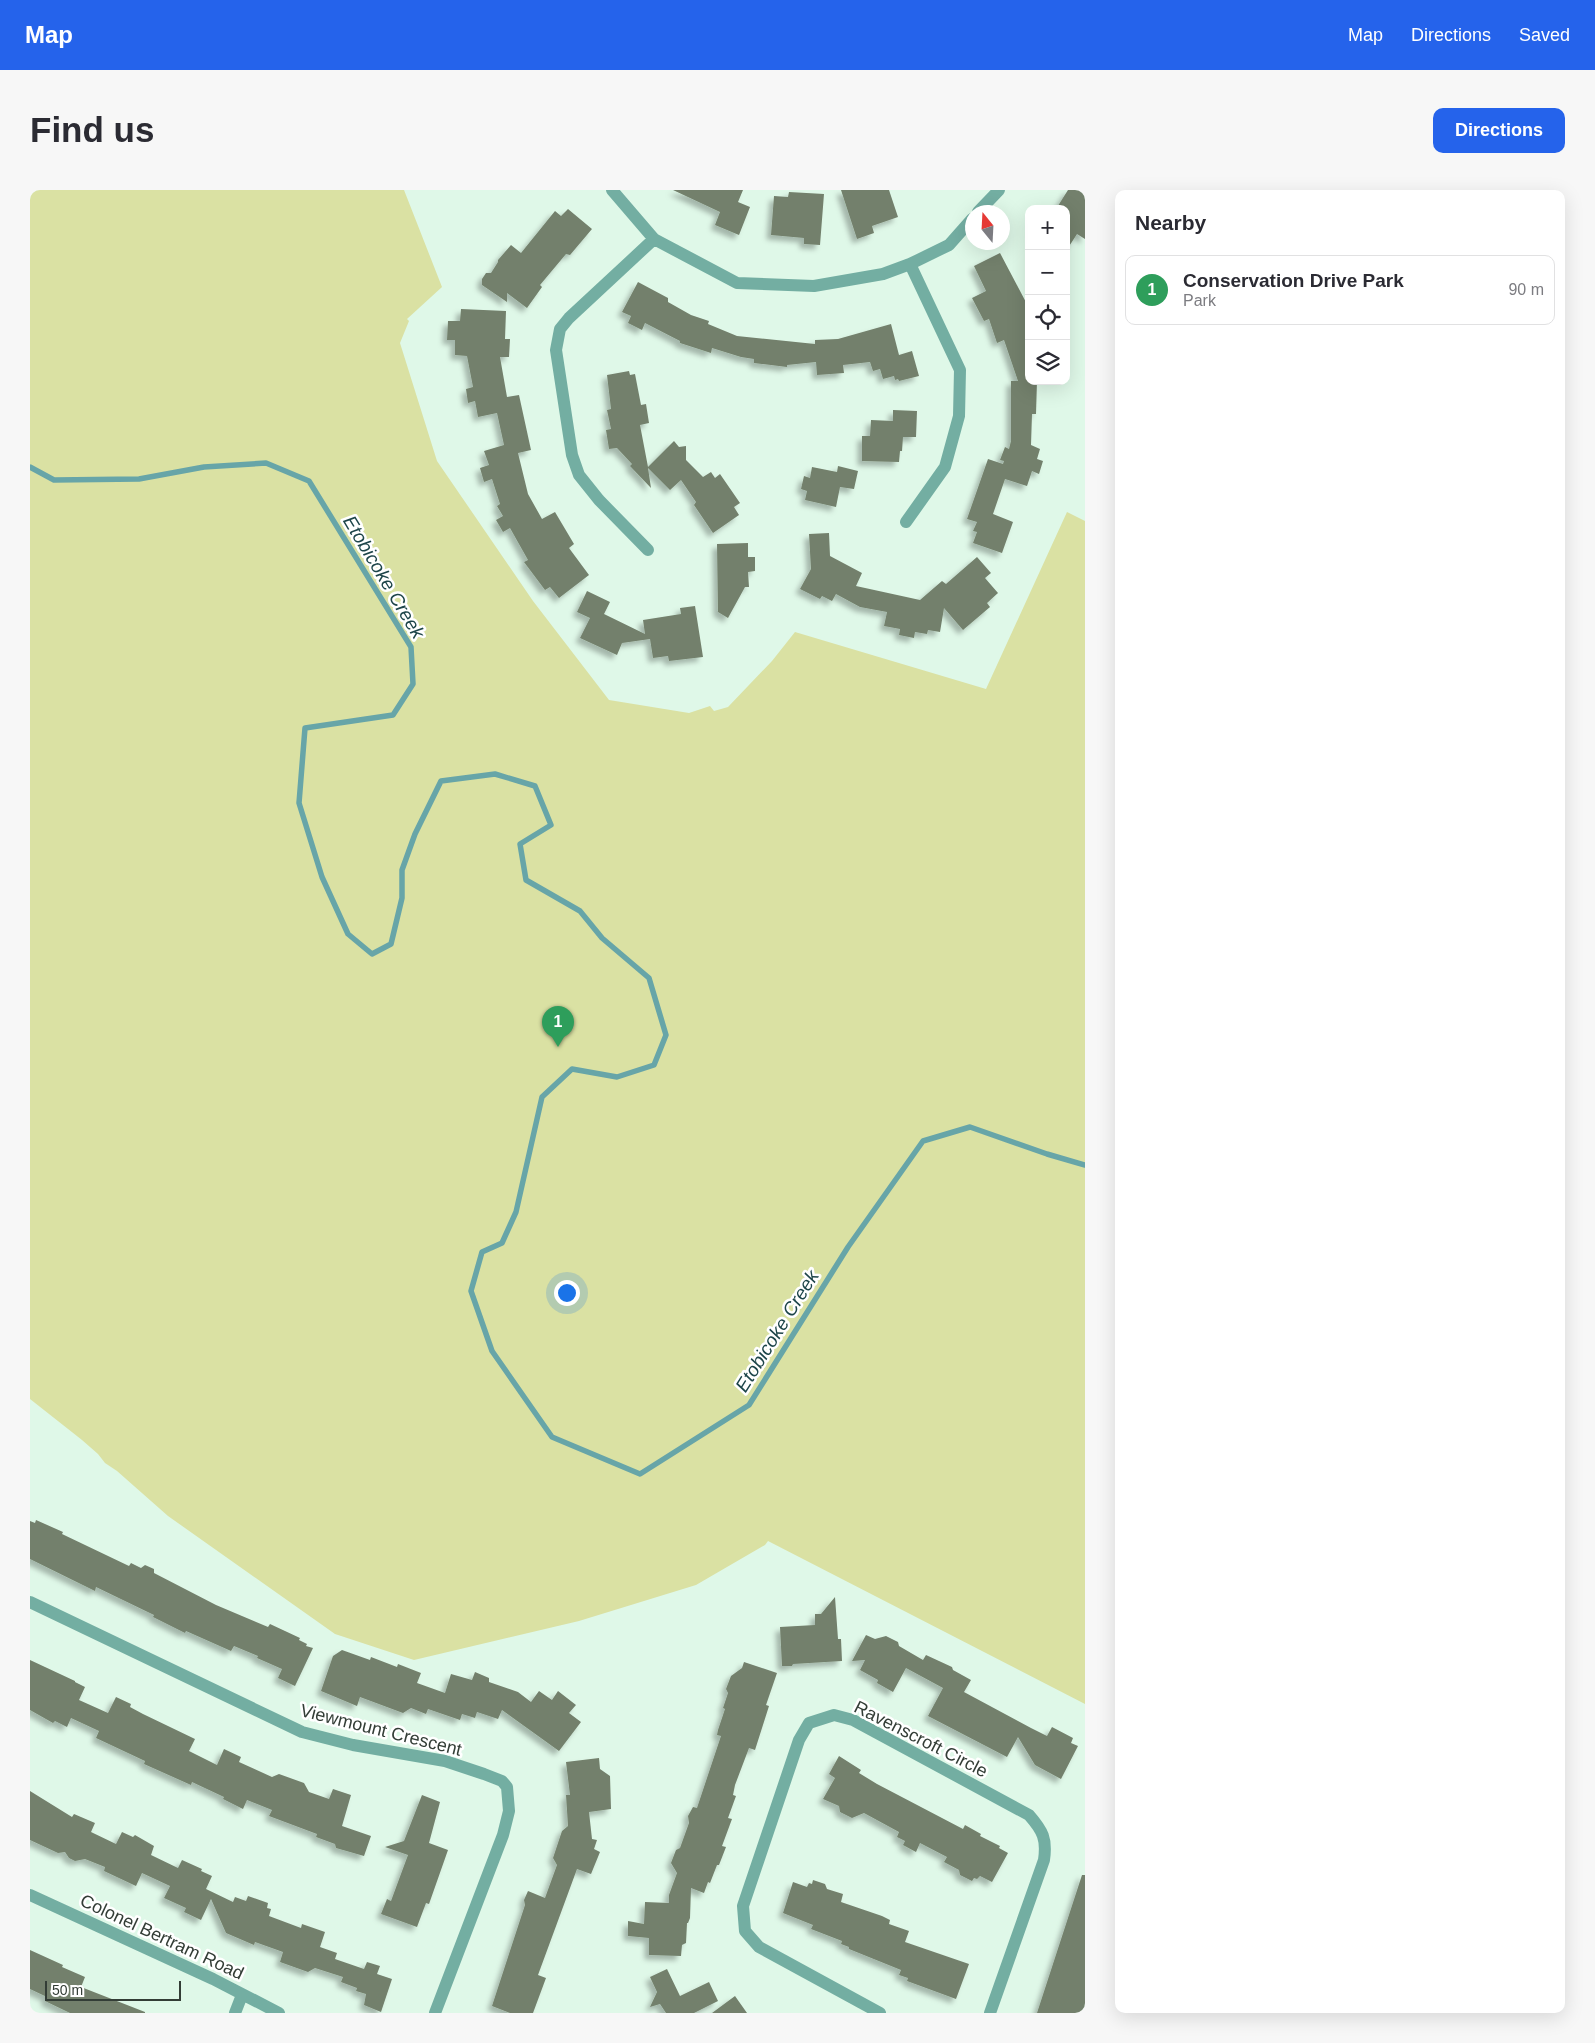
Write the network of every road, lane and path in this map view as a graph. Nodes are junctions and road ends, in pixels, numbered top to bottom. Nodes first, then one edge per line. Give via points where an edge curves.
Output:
1 (612, 190) edge
2 (999, 190) edge
3 (985, 205) edge
4 (965, 227) edge
5 (654, 240) junction
6 (910, 264) junction
7 (906, 522) dead end
8 (648, 550) dead end
9 (30, 1602) edge
10 (30, 1895) edge
11 (242, 1995) junction
12 (235, 2013) edge
13 (279, 2013) edge
14 (435, 2013) edge
15 (880, 2013) edge
16 (990, 2013) edge

1 - 5 street
2 - 3 street
4 - 6 street via 949,245
5 - 6 street via 737,283 814,286 883,274
5 - 8 street via 569,318 560,329 556,350 572,455 579,475
6 - 7 street via 960,370 959,416 945,467
9 - 14 street, Viewmount Crescent via 302,1732 353,1745 445,1761 502,1781 507,1787 509,1811 503,1835
10 - 11 street, Colonel Bertram Road
11 - 12 street
11 - 13 street, Colonel Bertram Road
15 - 16 street, Ravenscroft Circle via 759,1947 745,1931 743,1906 800,1740 809,1723 834,1715 853,1720 1029,1815 1041,1829 1046,1845 1044,1860

